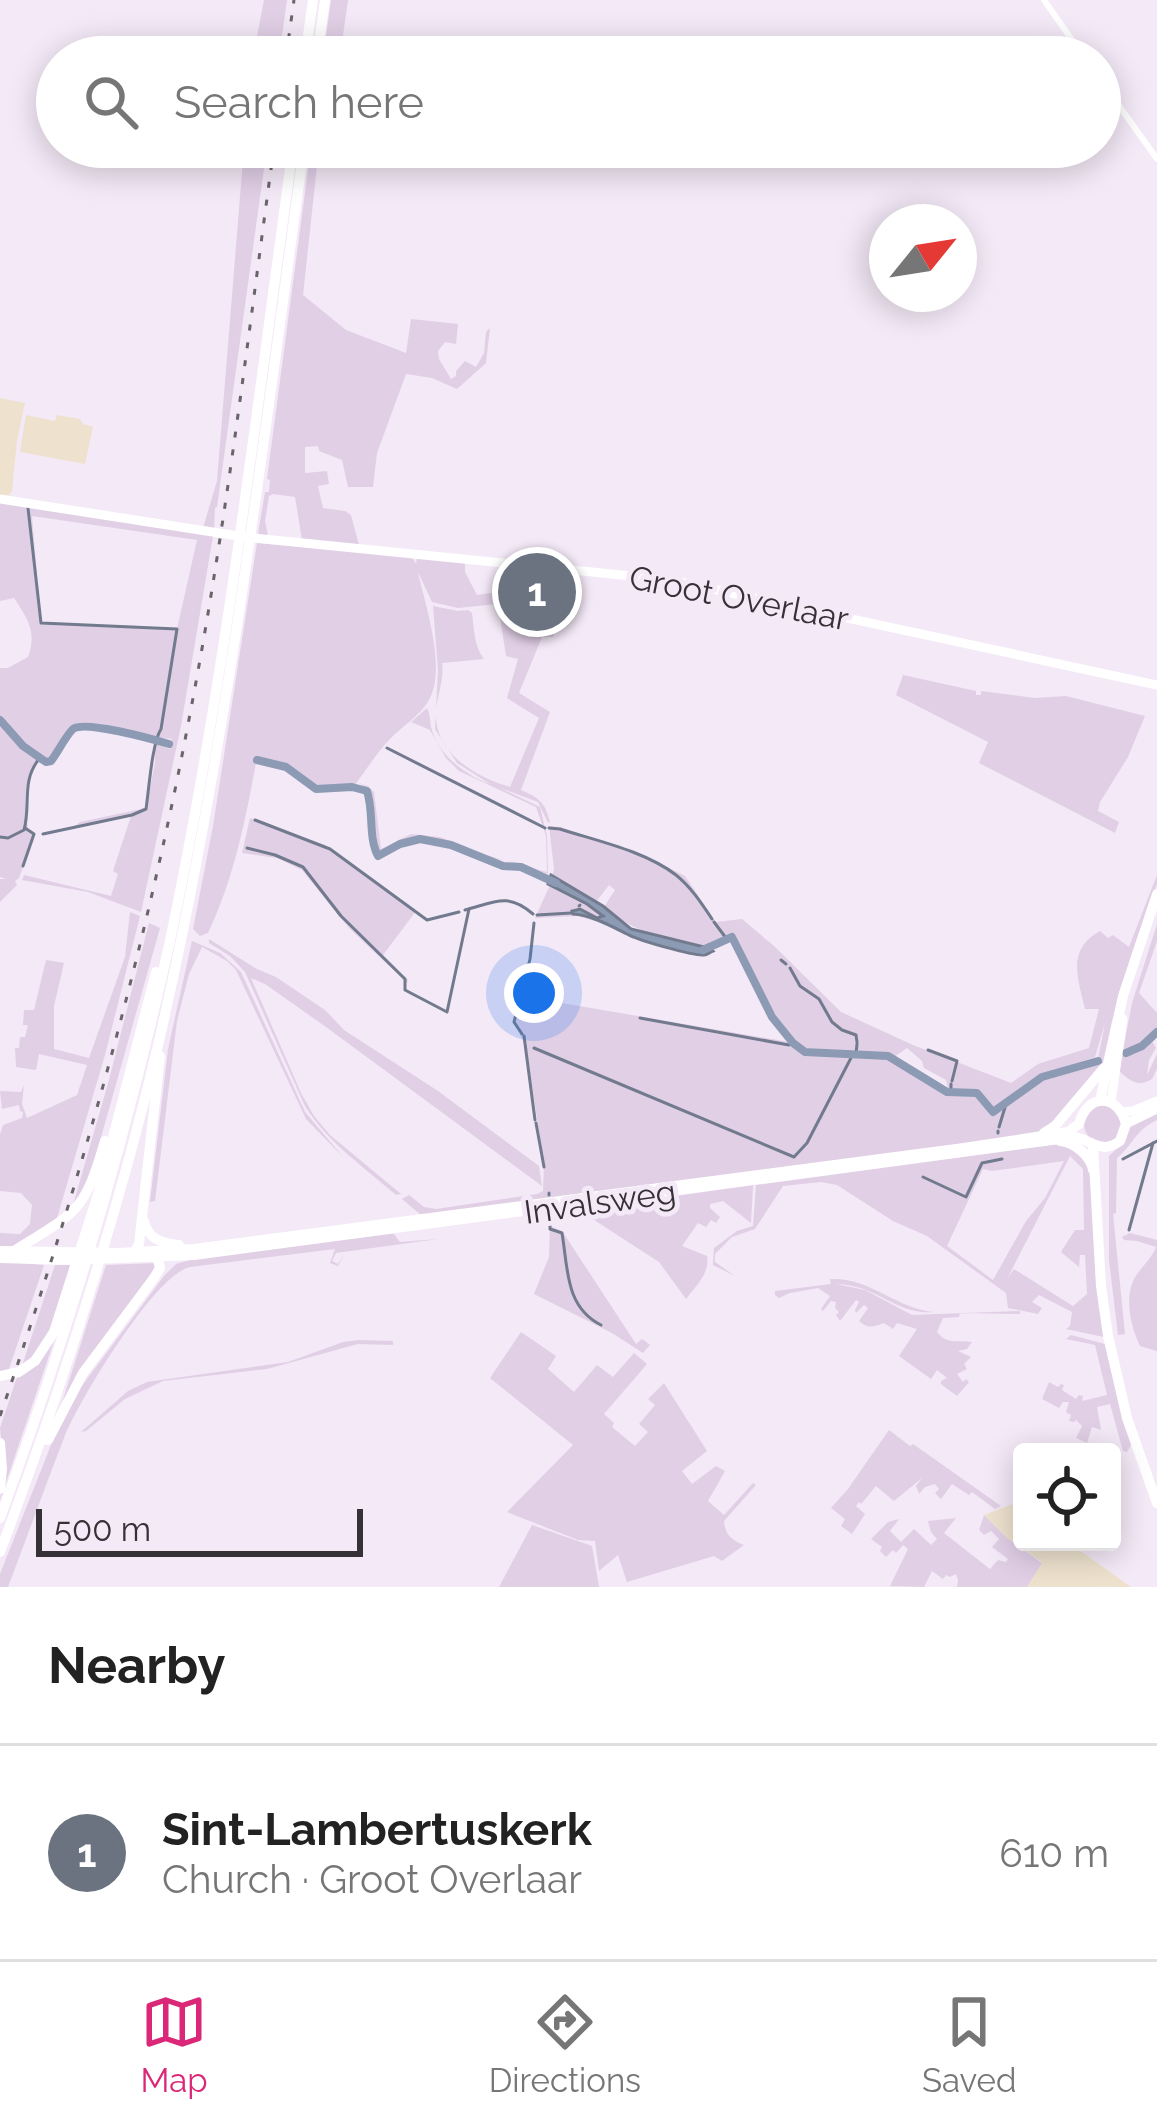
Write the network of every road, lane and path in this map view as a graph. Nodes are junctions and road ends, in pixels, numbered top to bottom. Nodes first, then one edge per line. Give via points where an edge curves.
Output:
1 (313, 0) edge
2 (325, 0) edge
3 (1044, 0) edge
4 (308, 36) edge
5 (320, 36) edge
6 (1069, 36) edge
7 (1121, 108) edge
8 (1157, 159) edge
9 (290, 168) edge
10 (301, 168) edge
11 (0, 499) edge
12 (247, 522) junction
13 (243, 545) junction
14 (1157, 685) edge
15 (1157, 894) edge
16 (1157, 906) edge
17 (169, 941) junction
18 (141, 1024) junction
19 (158, 1042) junction
20 (1108, 1058) junction
21 (1106, 1102) junction
22 (1157, 1105) edge
23 (1124, 1118) junction
24 (1079, 1124) junction
25 (1036, 1136) junction
26 (1057, 1140) junction
27 (1089, 1142) junction
28 (1108, 1148) junction
29 (1095, 1186) junction
30 (144, 1206) junction
31 (197, 1251) junction
32 (4, 1254) edge
33 (157, 1254) junction
34 (125, 1255) junction
35 (154, 1278) junction
36 (1112, 1344) junction
37 (3, 1376) edge
38 (0, 1443) edge
39 (38, 1451) junction
40 (0, 1489) edge
41 (1157, 1490) edge
42 (1157, 1503) edge
43 (0, 1518) edge
44 (0, 1552) edge

1 - 4 highway
2 - 5 highway
3 - 6 street
7 - 8 street
9 - 12 highway
10 - 12 highway
11 - 13 main road, Groot Overlaar
12 - 13 highway
13 - 14 main road, Groot Overlaar via 658,578
13 - 17 highway
13 - 19 highway via 206,813
15 - 20 highway
16 - 21 main road via 1126,1000
17 - 18 highway
17 - 43 highway via 94,1238
18 - 32 highway via 85,1200
18 - 37 highway via 54,1332 41,1354
19 - 30 highway
19 - 39 highway
20 - 21 highway
20 - 25 highway via 1055,1126
21 - 23 highway
21 - 24 highway via 1084,1109
22 - 23 main road
23 - 28 highway via 1122,1138
24 - 25 highway, Invalsweg
24 - 27 highway
25 - 31 highway, Invalsweg
26 - 27 highway, Invalsweg
26 - 29 highway via 1090,1159
26 - 31 highway, Invalsweg
27 - 28 highway, Invalsweg
27 - 29 highway
28 - 36 highway via 1102,1243
29 - 36 highway
30 - 31 highway via 152,1237
30 - 34 highway
31 - 33 highway, Invalsweg
31 - 35 highway
32 - 34 highway, Invalsweg
33 - 34 highway, Invalsweg
33 - 35 highway
35 - 39 highway via 83,1373
36 - 41 highway
36 - 42 highway
38 - 40 highway
39 - 44 highway

